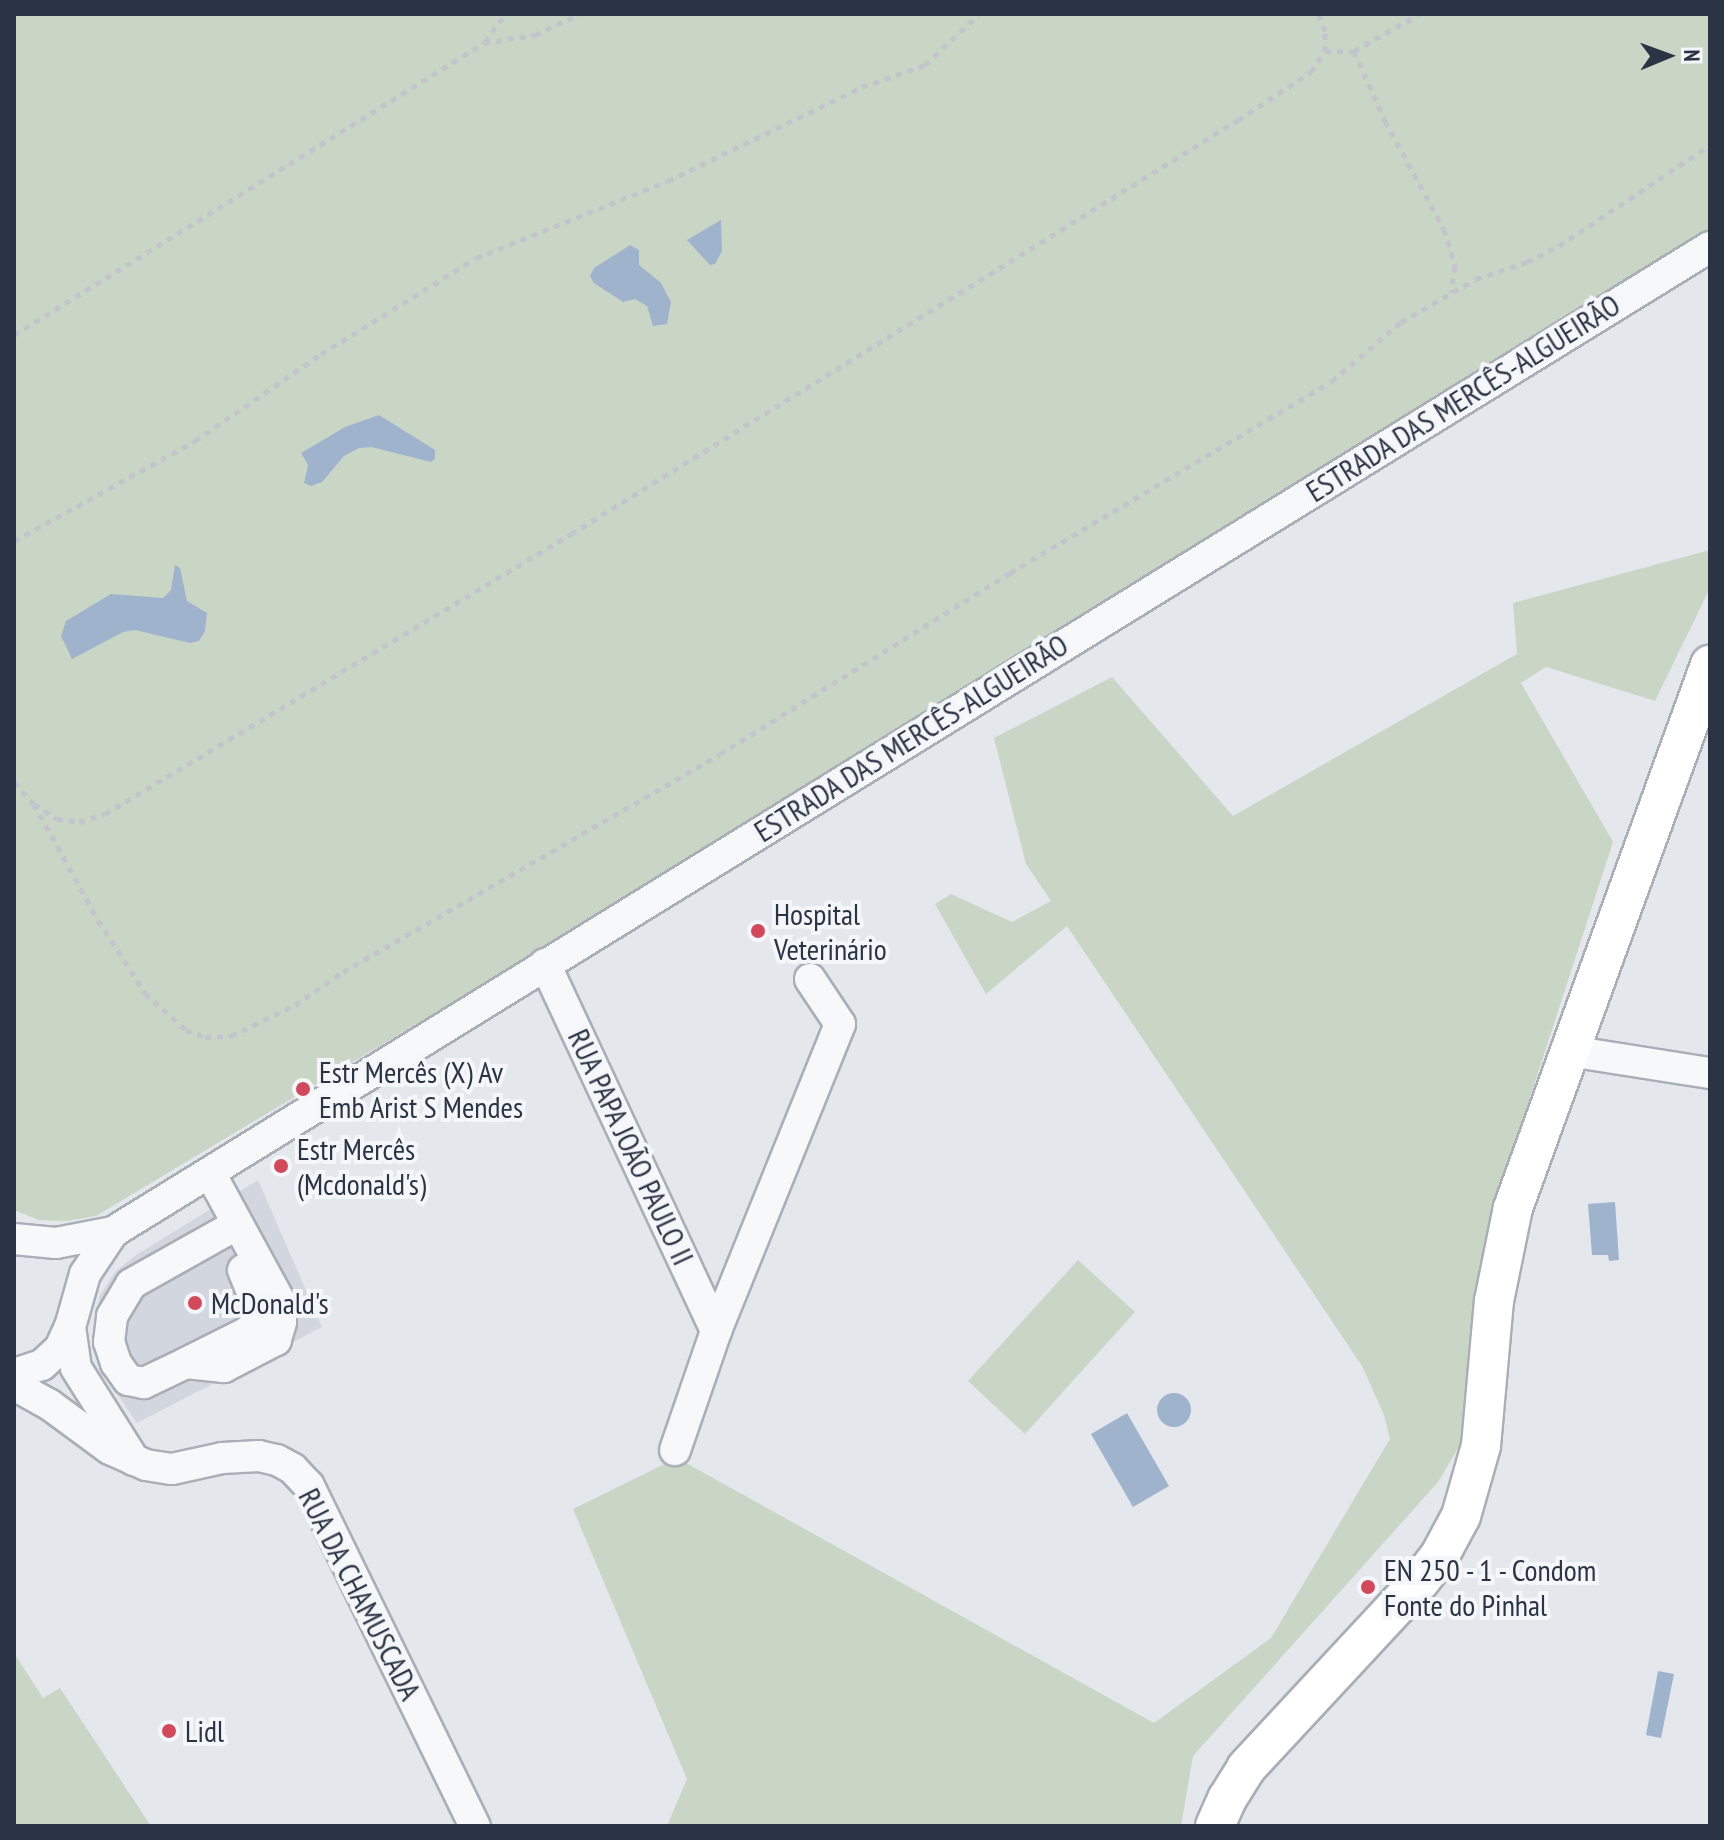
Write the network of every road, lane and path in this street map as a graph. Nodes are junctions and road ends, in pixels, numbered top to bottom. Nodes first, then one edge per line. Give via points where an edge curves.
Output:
1 (505, 14) edge
2 (579, 14) edge
3 (979, 14) edge
4 (1318, 14) edge
5 (1419, 14) edge
6 (484, 43) junction
7 (1325, 51) junction
8 (1354, 51) junction
9 (1710, 145) edge
10 (1710, 247) edge
11 (1451, 293) junction
12 (14, 335) edge
13 (14, 541) edge
14 (1710, 665) edge
15 (14, 782) edge
16 (34, 804) junction
17 (545, 964) junction
18 (810, 979) dead end
19 (1569, 1051) junction
20 (1710, 1073) edge
21 (210, 1173) junction
22 (236, 1225) junction
23 (113, 1232) junction
24 (19, 1239) edge
25 (161, 1267) junction
26 (72, 1317) junction
27 (716, 1331) junction
28 (186, 1363) junction
29 (14, 1374) edge
30 (128, 1380) junction
31 (14, 1385) edge
32 (96, 1400) junction
33 (675, 1450) dead end
34 (134, 1460) junction
35 (475, 1826) edge
36 (1215, 1826) edge

1 - 6 path
2 - 6 path via 535,35
3 - 13 path via 925,65 862,87 668,181 476,258 321,354 195,441
4 - 7 path
5 - 8 path
6 - 12 path
7 - 8 path
7 - 16 path via 1311,72 1128,190 105,814 79,822 57,819
8 - 11 path via 1444,229 1455,266
9 - 11 path via 1559,246
10 - 17 street, ESTRADA DAS MERCÊS-ALGUEIRÃO
11 - 16 path via 1401,322 1332,381 891,650 295,1005 231,1036 205,1037 186,1030 145,993
14 - 19 main road
15 - 16 path
17 - 21 street, ESTRADA DAS MERCÊS-ALGUEIRÃO
17 - 27 street, RUA PAPA JOÃO PAULO II
18 - 27 street, RUA PAPA JOÃO PAULO II via 840,1024
19 - 20 street
19 - 36 main road via 1513,1208 1494,1301 1481,1446 1461,1516 1420,1581 1246,1768
21 - 22 street
21 - 23 street, ESTRADA DAS MERCÊS-ALGUEIRÃO
22 - 25 street
22 - 28 street via 281,1303 276,1340 224,1367
23 - 24 street, ESTRADA DAS MERCÊS-ALGUEIRÃO via 66,1242
23 - 26 street, ESTRADA DAS MERCÊS-ALGUEIRÃO via 85,1274
24 - 26 street, ESTRADA DAS MERCÊS-ALGUEIRÃO via 61,1267 70,1286
25 - 28 street via 195,1264 231,1252 263,1319
25 - 30 street via 131,1284 112,1316 109,1342
26 - 29 street, ESTRADA DAS MERCÊS-ALGUEIRÃO via 60,1348 42,1365
26 - 32 street via 76,1368
27 - 33 street, RUA PAPA JOÃO PAULO II
28 - 30 street via 144,1383
30 - 32 street via 113,1396
31 - 34 street, RUA DA CHAMUSCADA
32 - 34 street
34 - 35 street, RUA DA CHAMUSCADA via 172,1469 259,1456 277,1460 309,1486

